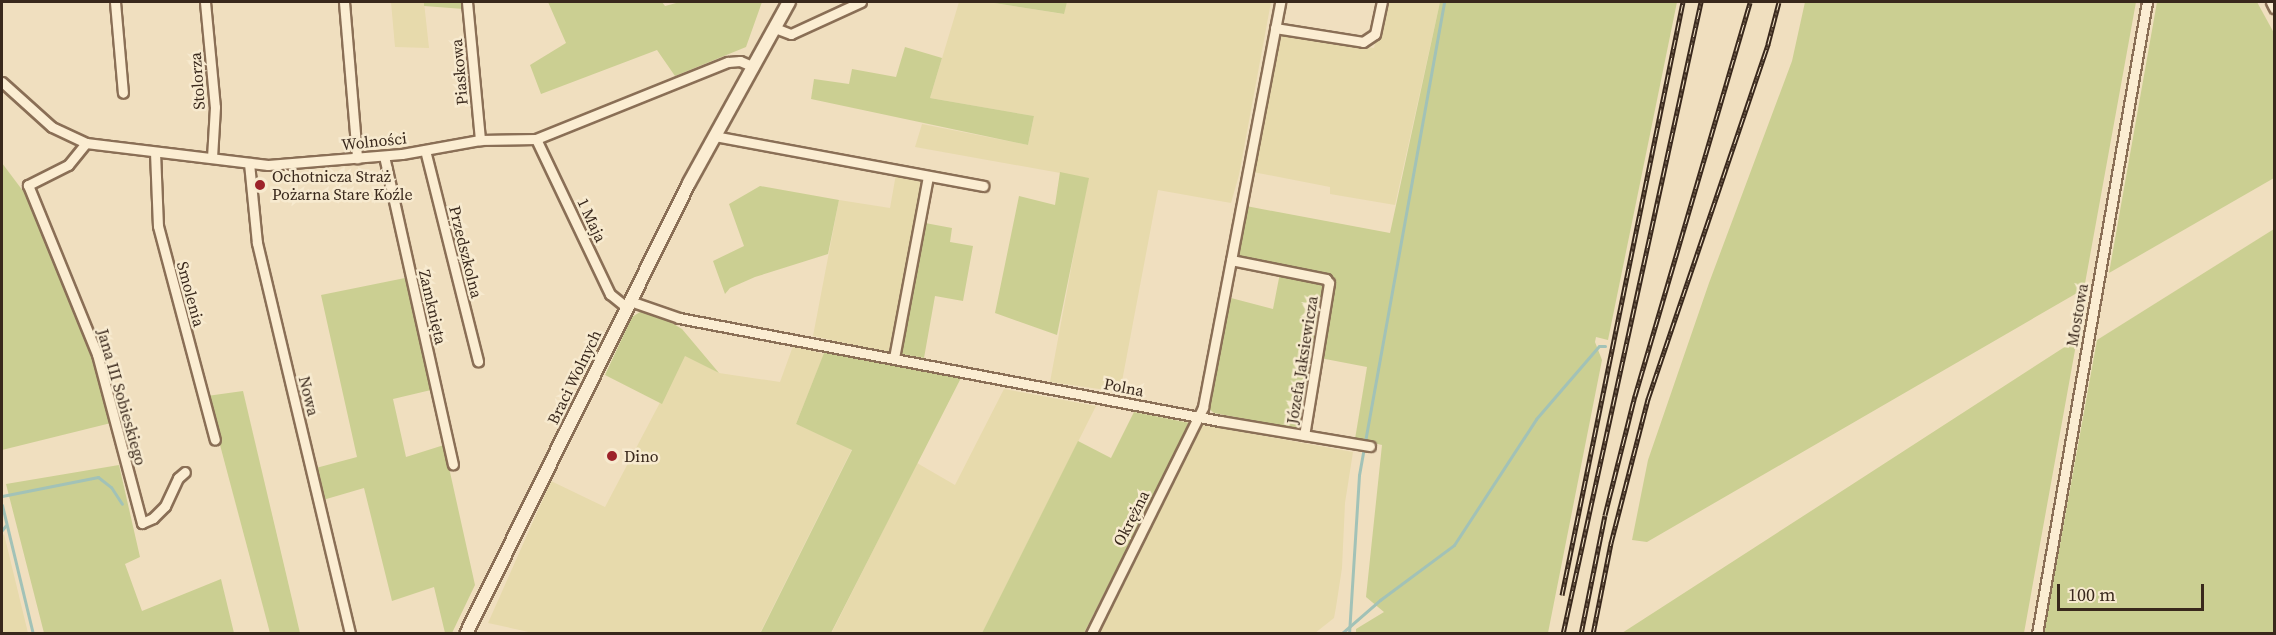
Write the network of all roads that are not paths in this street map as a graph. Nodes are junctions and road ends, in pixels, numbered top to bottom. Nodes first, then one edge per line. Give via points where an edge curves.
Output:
1 (115, 2) edge
2 (205, 2) edge
3 (344, 2) edge
4 (467, 2) edge
5 (789, 2) edge
6 (861, 2) edge
7 (1280, 2) edge
8 (1382, 2) edge
9 (2146, 2) edge
10 (2271, 2) edge
11 (2274, 8) edge
12 (775, 28) junction
13 (1275, 28) junction
14 (754, 67) junction
15 (2, 82) edge
16 (123, 93) dead end
17 (714, 136) junction
18 (536, 139) junction
19 (480, 140) junction
20 (86, 143) junction
21 (425, 150) junction
22 (155, 152) junction
23 (384, 156) junction
24 (212, 158) junction
25 (357, 158) junction
26 (249, 163) junction
27 (928, 176) junction
28 (983, 186) dead end
29 (1231, 260) junction
30 (628, 304) junction
31 (894, 358) junction
32 (478, 361) dead end
33 (1199, 417) junction
34 (1304, 435) junction
35 (215, 440) dead end
36 (1365, 445) dead end
37 (453, 464) dead end
38 (184, 472) dead end
39 (350, 633) edge
40 (465, 633) edge
41 (1090, 633) edge
42 (2037, 633) edge

1 - 16 street
2 - 24 street, Stolorza via 215,107
3 - 25 street
4 - 19 street, Piaskowa
5 - 12 main road, Braci Wolnych
6 - 12 street via 791,34
7 - 13 street
8 - 13 street via 1375,34 1362,42
9 - 42 street, Mostowa
10 - 11 street
12 - 14 main road, Braci Wolnych
13 - 29 street
14 - 17 main road, Braci Wolnych
14 - 18 street, Wolności via 740,61 728,62
15 - 20 street, Wolności via 52,128
17 - 27 street
17 - 30 main road, Braci Wolnych
18 - 19 street, Wolności
18 - 30 street, 1 Maja via 610,294
19 - 21 street, Wolności
20 - 22 street, Wolności
20 - 38 street, Jana III Sobieskiego via 69,165 28,185 97,354 142,523 165,506
21 - 23 street, Wolności
21 - 32 street, Przedszkolna
22 - 24 street, Wolności
22 - 35 street, Smolenia via 158,226
23 - 25 street, Wolności
23 - 37 street, Zamknięta
24 - 26 street, Wolności
25 - 26 street, Wolności
26 - 39 street, Nowa via 257,243
27 - 28 street
27 - 31 street
29 - 33 street
29 - 34 street, Józefa Jaksiewicza via 1326,279 1329,283
30 - 31 street, Polna via 679,318
30 - 40 main road, Braci Wolnych
31 - 33 street, Polna
33 - 34 street, Polna
33 - 41 street, Okrężna
34 - 36 street, Polna

